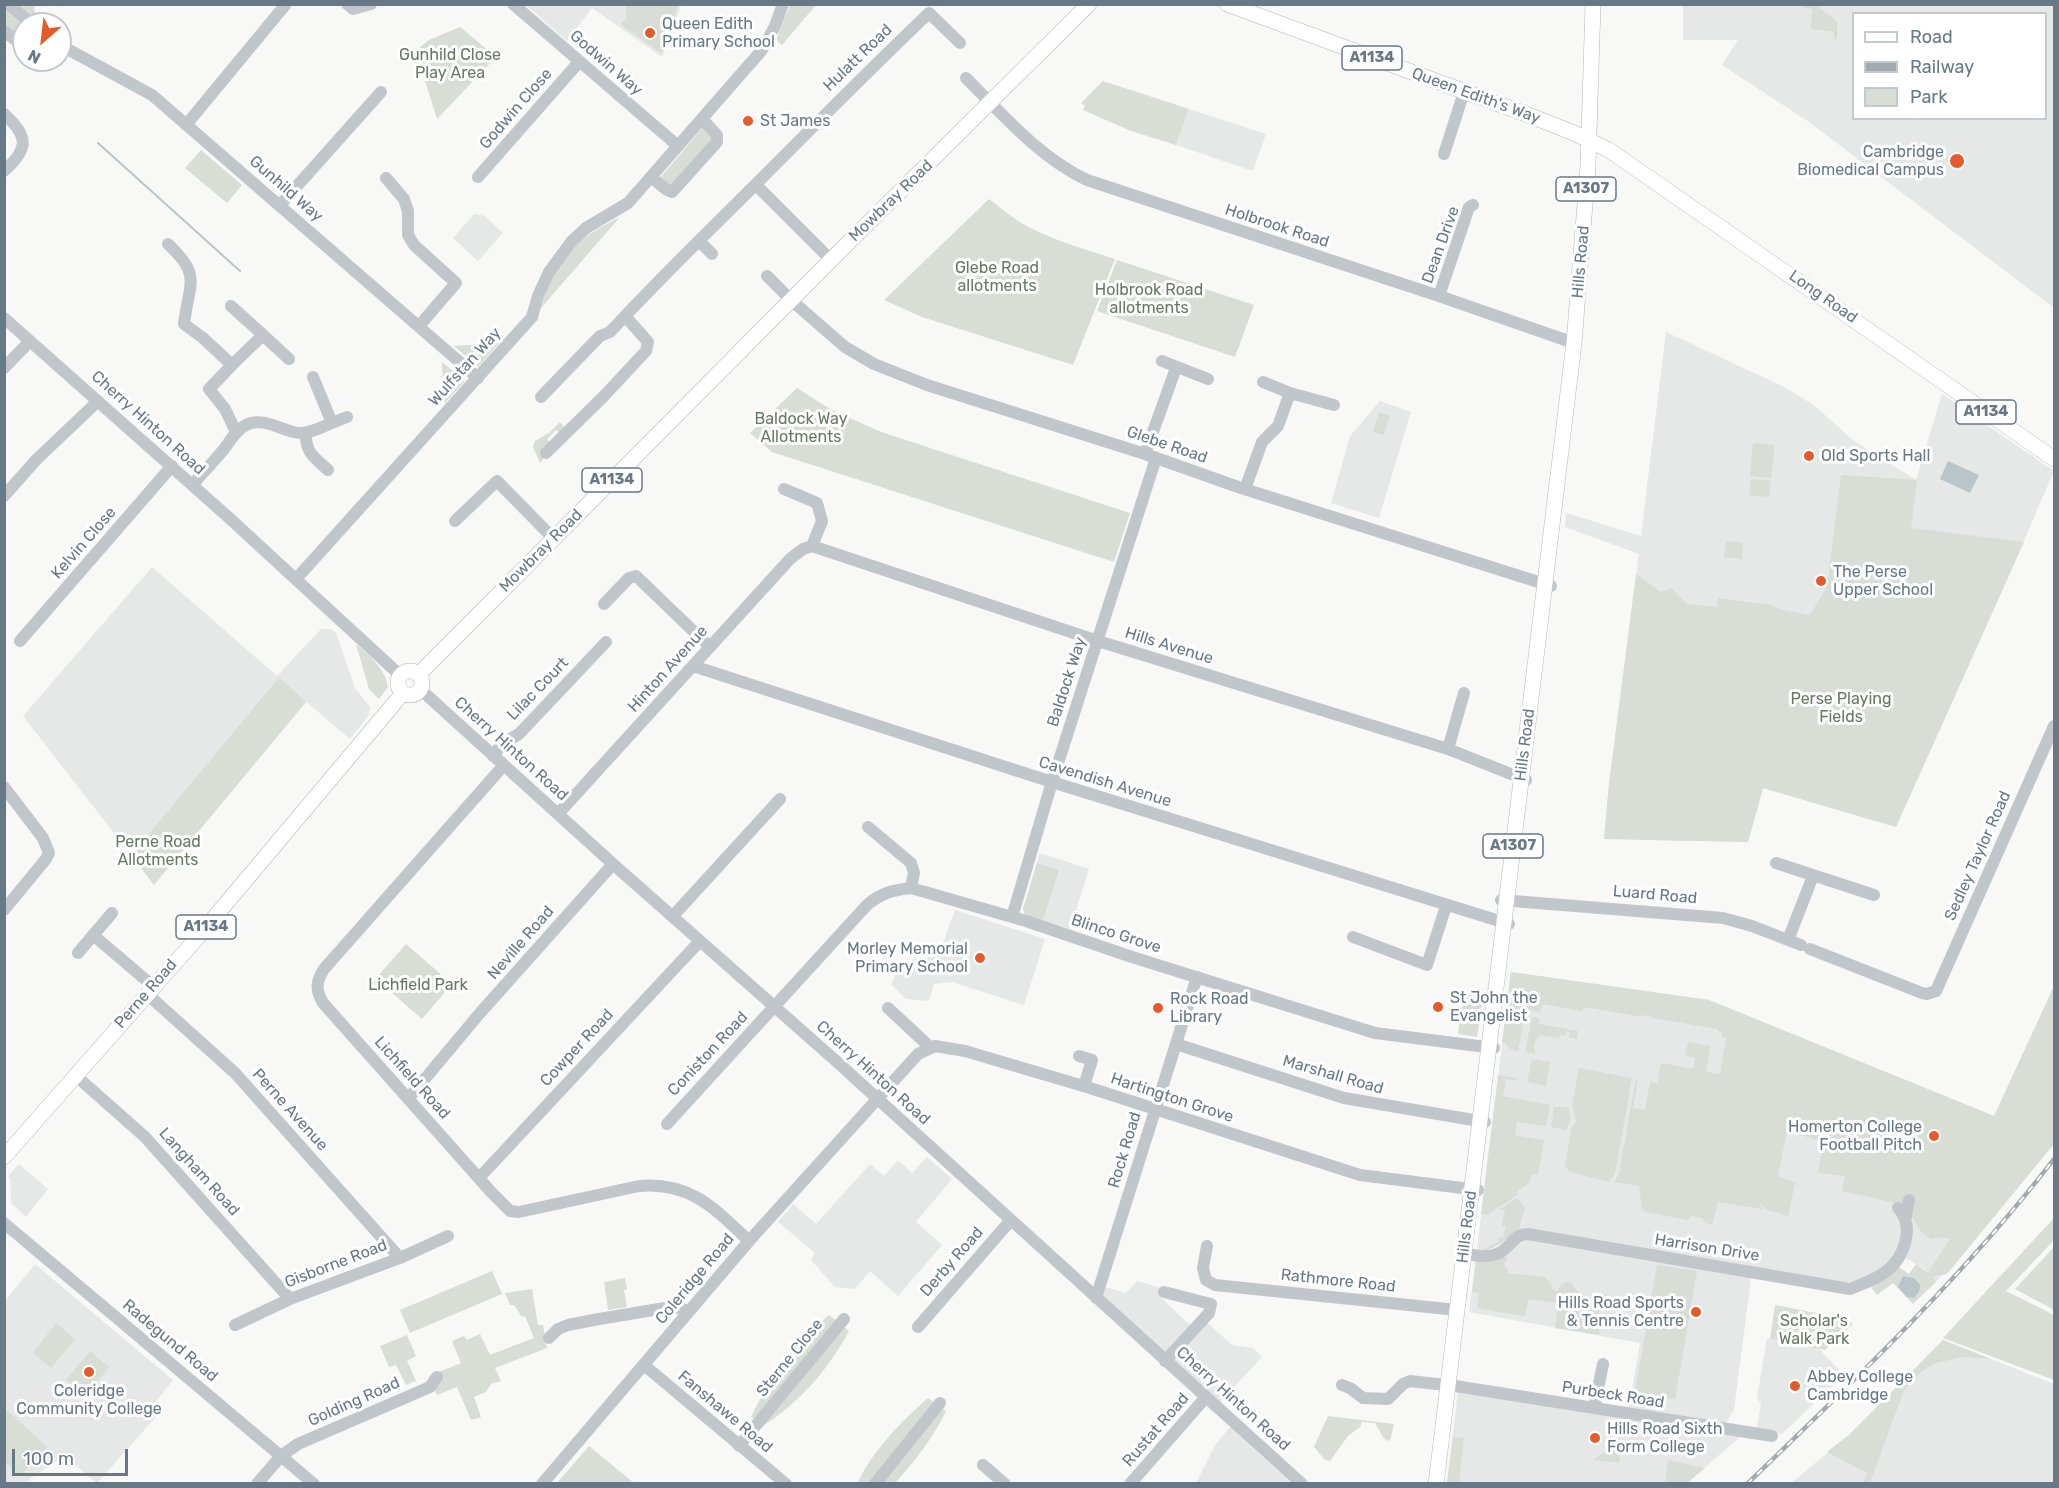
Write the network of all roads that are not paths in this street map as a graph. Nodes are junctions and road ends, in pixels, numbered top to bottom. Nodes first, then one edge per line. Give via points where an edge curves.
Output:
1 (286, 4) edge
2 (347, 4) edge
3 (371, 4) edge
4 (513, 4) edge
5 (783, 4) edge
6 (1089, 4) edge
7 (1227, 4) edge
8 (1593, 4) edge
9 (960, 43) dead end
10 (72, 52) edge
11 (579, 62) junction
12 (966, 78) dead end
13 (381, 92) dead end
14 (1464, 92) junction
15 (990, 103) junction
16 (4, 114) edge
17 (702, 119) junction
18 (186, 124) junction
19 (1588, 140) junction
20 (678, 146) junction
21 (1444, 154) dead end
22 (4, 171) edge
23 (478, 177) dead end
24 (651, 177) junction
25 (386, 178) dead end
26 (756, 185) junction
27 (280, 205) junction
28 (1473, 205) dead end
29 (699, 241) junction
30 (168, 243) dead end
31 (712, 254) dead end
32 (831, 260) junction
33 (767, 276) dead end
34 (1439, 296) junction
35 (791, 300) junction
36 (231, 306) dead end
37 (625, 316) junction
38 (4, 318) edge
39 (418, 326) junction
40 (263, 335) junction
41 (30, 341) junction
42 (1574, 343) junction
43 (289, 359) dead end
44 (1161, 361) dead end
45 (232, 365) junction
46 (4, 368) edge
47 (1176, 368) junction
48 (313, 376) dead end
49 (478, 378) junction
50 (1208, 379) dead end
51 (1263, 382) dead end
52 (1290, 393) junction
53 (542, 397) dead end
54 (98, 400) junction
55 (1335, 404) dead end
56 (348, 417) dead end
57 (332, 423) junction
58 (236, 432) junction
59 (306, 432) junction
60 (546, 453) dead end
61 (1150, 456) junction
62 (2055, 459) edge
63 (172, 466) junction
64 (328, 470) dead end
65 (192, 485) junction
66 (784, 489) dead end
67 (1245, 489) junction
68 (4, 496) edge
69 (455, 521) dead end
70 (553, 538) junction
71 (807, 548) junction
72 (296, 579) junction
73 (1548, 585) junction
74 (604, 604) dead end
75 (20, 641) dead end
76 (1098, 641) junction
77 (606, 642) dead end
78 (710, 647) junction
79 (693, 666) junction
80 (401, 676) junction
81 (419, 682) junction
82 (403, 693) junction
83 (1464, 693) dead end
84 (2055, 726) edge
85 (1448, 749) junction
86 (493, 756) junction
87 (504, 765) junction
88 (1524, 779) junction
89 (1052, 782) junction
90 (4, 787) edge
91 (780, 799) dead end
92 (558, 814) junction
93 (868, 827) dead end
94 (1776, 863) dead end
95 (613, 864) junction
96 (1813, 876) junction
97 (911, 888) junction
98 (1874, 895) dead end
99 (1504, 900) junction
100 (1446, 906) junction
101 (4, 910) edge
102 (112, 913) dead end
103 (673, 916) junction
104 (1012, 917) junction
105 (1506, 924) junction
106 (93, 935) junction
107 (1353, 937) dead end
108 (1788, 940) junction
109 (700, 941) junction
110 (78, 953) dead end
111 (1197, 977) junction
112 (150, 990) junction
113 (1927, 994) joint
114 (774, 1007) junction
115 (888, 1008) dead end
116 (1176, 1044) junction
117 (931, 1047) junction
118 (1491, 1047) junction
119 (1079, 1056) dead end
120 (75, 1075) junction
121 (1084, 1086) junction
122 (408, 1099) junction
123 (877, 1100) junction
124 (1155, 1110) junction
125 (1482, 1122) junction
126 (667, 1124) dead end
127 (4, 1157) edge
128 (479, 1178) junction
129 (1475, 1190) junction
130 (1904, 1208) dead end
131 (1011, 1220) junction
132 (4, 1223) edge
133 (448, 1236) dead end
134 (749, 1241) junction
135 (1207, 1246) dead end
136 (1464, 1254) junction
137 (400, 1257) junction
138 (1164, 1292) dead end
139 (1096, 1298) junction
140 (290, 1299) junction
141 (1457, 1310) junction
142 (688, 1311) junction
143 (844, 1319) dead end
144 (236, 1325) dead end
145 (917, 1328) dead end
146 (549, 1338) dead end
147 (1166, 1361) junction
148 (1603, 1364) dead end
149 (644, 1365) junction
150 (437, 1377) dead end
151 (1342, 1385) dead end
152 (1449, 1386) junction
153 (1206, 1397) junction
154 (940, 1403) dead end
155 (1594, 1408) junction
156 (1772, 1436) dead end
157 (739, 1446) junction
158 (281, 1456) junction
159 (983, 1465) dead end
160 (1298, 1482) edge
161 (258, 1484) edge
162 (314, 1484) edge
163 (542, 1484) edge
164 (786, 1484) edge
165 (875, 1484) edge
166 (1005, 1484) edge
167 (1131, 1484) edge
168 (1436, 1484) edge

1 - 18 street
2 - 3 street via 353,9
4 - 11 street, Godwin Way
5 - 17 street, Wulfstan Way via 762,50
6 - 15 main road, Mowbray Road / A1134
7 - 14 main road, Queen Edith's Way / A1134
8 - 19 main road, Hills Road / A1307
9 - 26 street, Hulatt Road via 929,13
10 - 18 street, Gunhild Way via 152,95
11 - 20 street, Godwin Way
11 - 23 street, Godwin Close
12 - 15 street
13 - 27 street
14 - 19 main road, Queen Edith's Way / A1134
14 - 21 street
15 - 32 main road, Mowbray Road / A1134
15 - 34 street, Holbrook Road via 1035,147 1087,180
16 - 22 street via 17,126 24,141 21,151
17 - 20 street, Wulfstan Way
17 - 24 street via 717,135 717,142 672,192
18 - 27 street, Gunhild Way
19 - 42 main road, Hills Road / A1307
19 - 62 main road, Long Road / A1134 via 1613,152
20 - 24 street, Wulfstan Way
24 - 49 street, Wulfstan Way via 628,203 586,228 571,242 549,272 532,317
25 - 39 street via 404,199 408,235 414,245 456,283
26 - 29 street, Hulatt Road
26 - 32 street
27 - 39 street, Gunhild Way
28 - 34 street, Dean Drive via 1469,207
29 - 31 street
29 - 37 street, Hulatt Road
30 - 45 street via 190,271 184,324
32 - 35 main road, Mowbray Road / A1134
33 - 35 street
34 - 42 street, Holbrook Road
35 - 61 street, Glebe Road via 838,342 874,364 927,385
35 - 70 main road, Mowbray Road / A1134
36 - 40 street
37 - 53 street, Hulatt Road via 610,332 600,336
37 - 60 street via 645,336 646,351
38 - 41 street, Cherry Hinton Road
39 - 49 street, Gunhild Way
40 - 43 street
40 - 45 street
41 - 46 street
41 - 54 street, Cherry Hinton Road
42 - 73 main road, Hills Road / A1307
44 - 47 street
45 - 58 street via 205,394 225,409
47 - 50 street
47 - 61 street, Baldock Way
48 - 57 street
49 - 72 street, Wulfstan Way
51 - 52 street
52 - 55 street
52 - 67 street via 1278,426 1262,442
54 - 63 street, Cherry Hinton Road
54 - 68 street
56 - 57 street
57 - 59 street
58 - 59 street via 254,422
58 - 65 street
59 - 64 street via 309,453
61 - 67 street, Glebe Road
61 - 76 street, Baldock Way
63 - 65 street, Cherry Hinton Road
63 - 75 street, Kelvin Close
65 - 72 street, Cherry Hinton Road
66 - 71 street via 817,503 822,521
67 - 73 street, Glebe Road
69 - 70 street via 497,481
70 - 81 main road, Mowbray Road / A1134
71 - 76 street, Hills Avenue
71 - 78 street, Hinton Avenue via 790,559
72 - 80 street, Cherry Hinton Road
73 - 88 main road, Hills Road / A1307
74 - 78 street via 629,578 636,576
76 - 85 street, Hills Avenue
76 - 89 street, Baldock Way
77 - 86 street, Lilac Court
78 - 79 street, Hinton Avenue
79 - 89 street, Cavendish Avenue
79 - 92 street, Hinton Avenue
80 - 81 main road via 407,672
80 - 82 main road via 398,686
81 - 82 main road via 414,694
81 - 86 street, Cherry Hinton Road
82 - 112 main road, Perne Road / A1134
83 - 85 street
84 - 113 street, Sedley Taylor Road via 1938,988
85 - 88 street, Hills Avenue
86 - 87 street, Cherry Hinton Road
87 - 92 street, Cherry Hinton Road
87 - 122 street, Lichfield Road via 319,978 316,987 323,1003
88 - 99 main road, Hills Road / A1307
89 - 100 street, Cavendish Avenue
89 - 104 street, Baldock Way
90 - 101 street via 43,838 49,853
91 - 103 street
92 - 95 street, Cherry Hinton Road
93 - 97 street via 911,863
94 - 96 street
95 - 103 street, Cherry Hinton Road
95 - 122 street, Neville Road
96 - 98 street
96 - 108 street
97 - 104 street, Blinco Grove
97 - 114 street, Blinco Grove via 887,891 874,899
99 - 105 main road, Hills Road / A1307
99 - 108 street, Luard Road via 1723,918
100 - 105 street, Cavendish Avenue
100 - 107 street via 1426,965
102 - 106 street
103 - 109 street, Cherry Hinton Road
104 - 111 street, Blinco Grove
105 - 118 main road, Hills Road / A1307
106 - 110 street
106 - 112 street, Perne Avenue
108 - 113 street, Luard Road
109 - 114 street, Cherry Hinton Road
109 - 128 street, Cowper Road
111 - 116 street, Rock Road
111 - 118 street, Blinco Grove via 1375,1033
112 - 120 main road, Perne Road / A1134
112 - 137 street, Perne Avenue via 230,1067
114 - 123 street, Cherry Hinton Road
114 - 126 street, Coniston Road
115 - 117 street
116 - 124 street, Rock Road
116 - 125 street, Marshall Road via 1344,1098
117 - 121 street, Hartington Grove via 965,1051
117 - 123 street via 918,1054
118 - 125 main road, Hills Road / A1307
119 - 121 street via 1092,1060
120 - 127 main road, Perne Road / A1134
120 - 140 street, Langham Road via 145,1137
121 - 124 street, Hartington Grove
122 - 128 street, Lichfield Road
123 - 131 street, Cherry Hinton Road
123 - 134 street, Coleridge Road
124 - 129 street, Hartington Grove via 1360,1175
124 - 139 street, Rock Road
125 - 129 main road, Hills Road / A1307
128 - 134 street, Lichfield Road via 515,1212 639,1186 666,1188 704,1200
129 - 136 main road, Hills Road / A1307
130 - 136 street, Harrison Drive via 1908,1224 1901,1253 1891,1267 1850,1289 1528,1234 1520,1235 1497,1254
131 - 139 street, Cherry Hinton Road
131 - 145 street, Derby Road
132 - 158 street, Radegund Road
133 - 137 street, Gisborne Road
134 - 142 street, Coleridge Road
135 - 141 street, Rathmore Road via 1203,1268 1206,1280 1215,1285
136 - 141 main road, Hills Road / A1307
137 - 140 street, Gisborne Road
138 - 147 street via 1211,1305 1209,1313
139 - 147 street, Cherry Hinton Road
140 - 144 street, Gisborne Road
141 - 152 main road, Hills Road / A1307
142 - 146 street via 665,1308 568,1325
142 - 149 street, Coleridge Road
143 - 157 street, Sterne Close
147 - 153 street, Cherry Hinton Road
148 - 155 street
149 - 157 street, Fanshawe Road
149 - 163 street, Coleridge Road
150 - 158 street, Golding Road via 430,1387 298,1444
151 - 152 street, Purbeck Road via 1363,1398 1388,1399 1410,1381
152 - 155 street, Purbeck Road
152 - 168 main road, Hills Road / A1307
153 - 160 street, Cherry Hinton Road
153 - 167 street, Rustat Road
154 - 165 street
155 - 156 street, Purbeck Road
157 - 164 street, Fanshawe Road
158 - 161 street, Golding Road
158 - 162 street, Radegund Road
159 - 166 street

